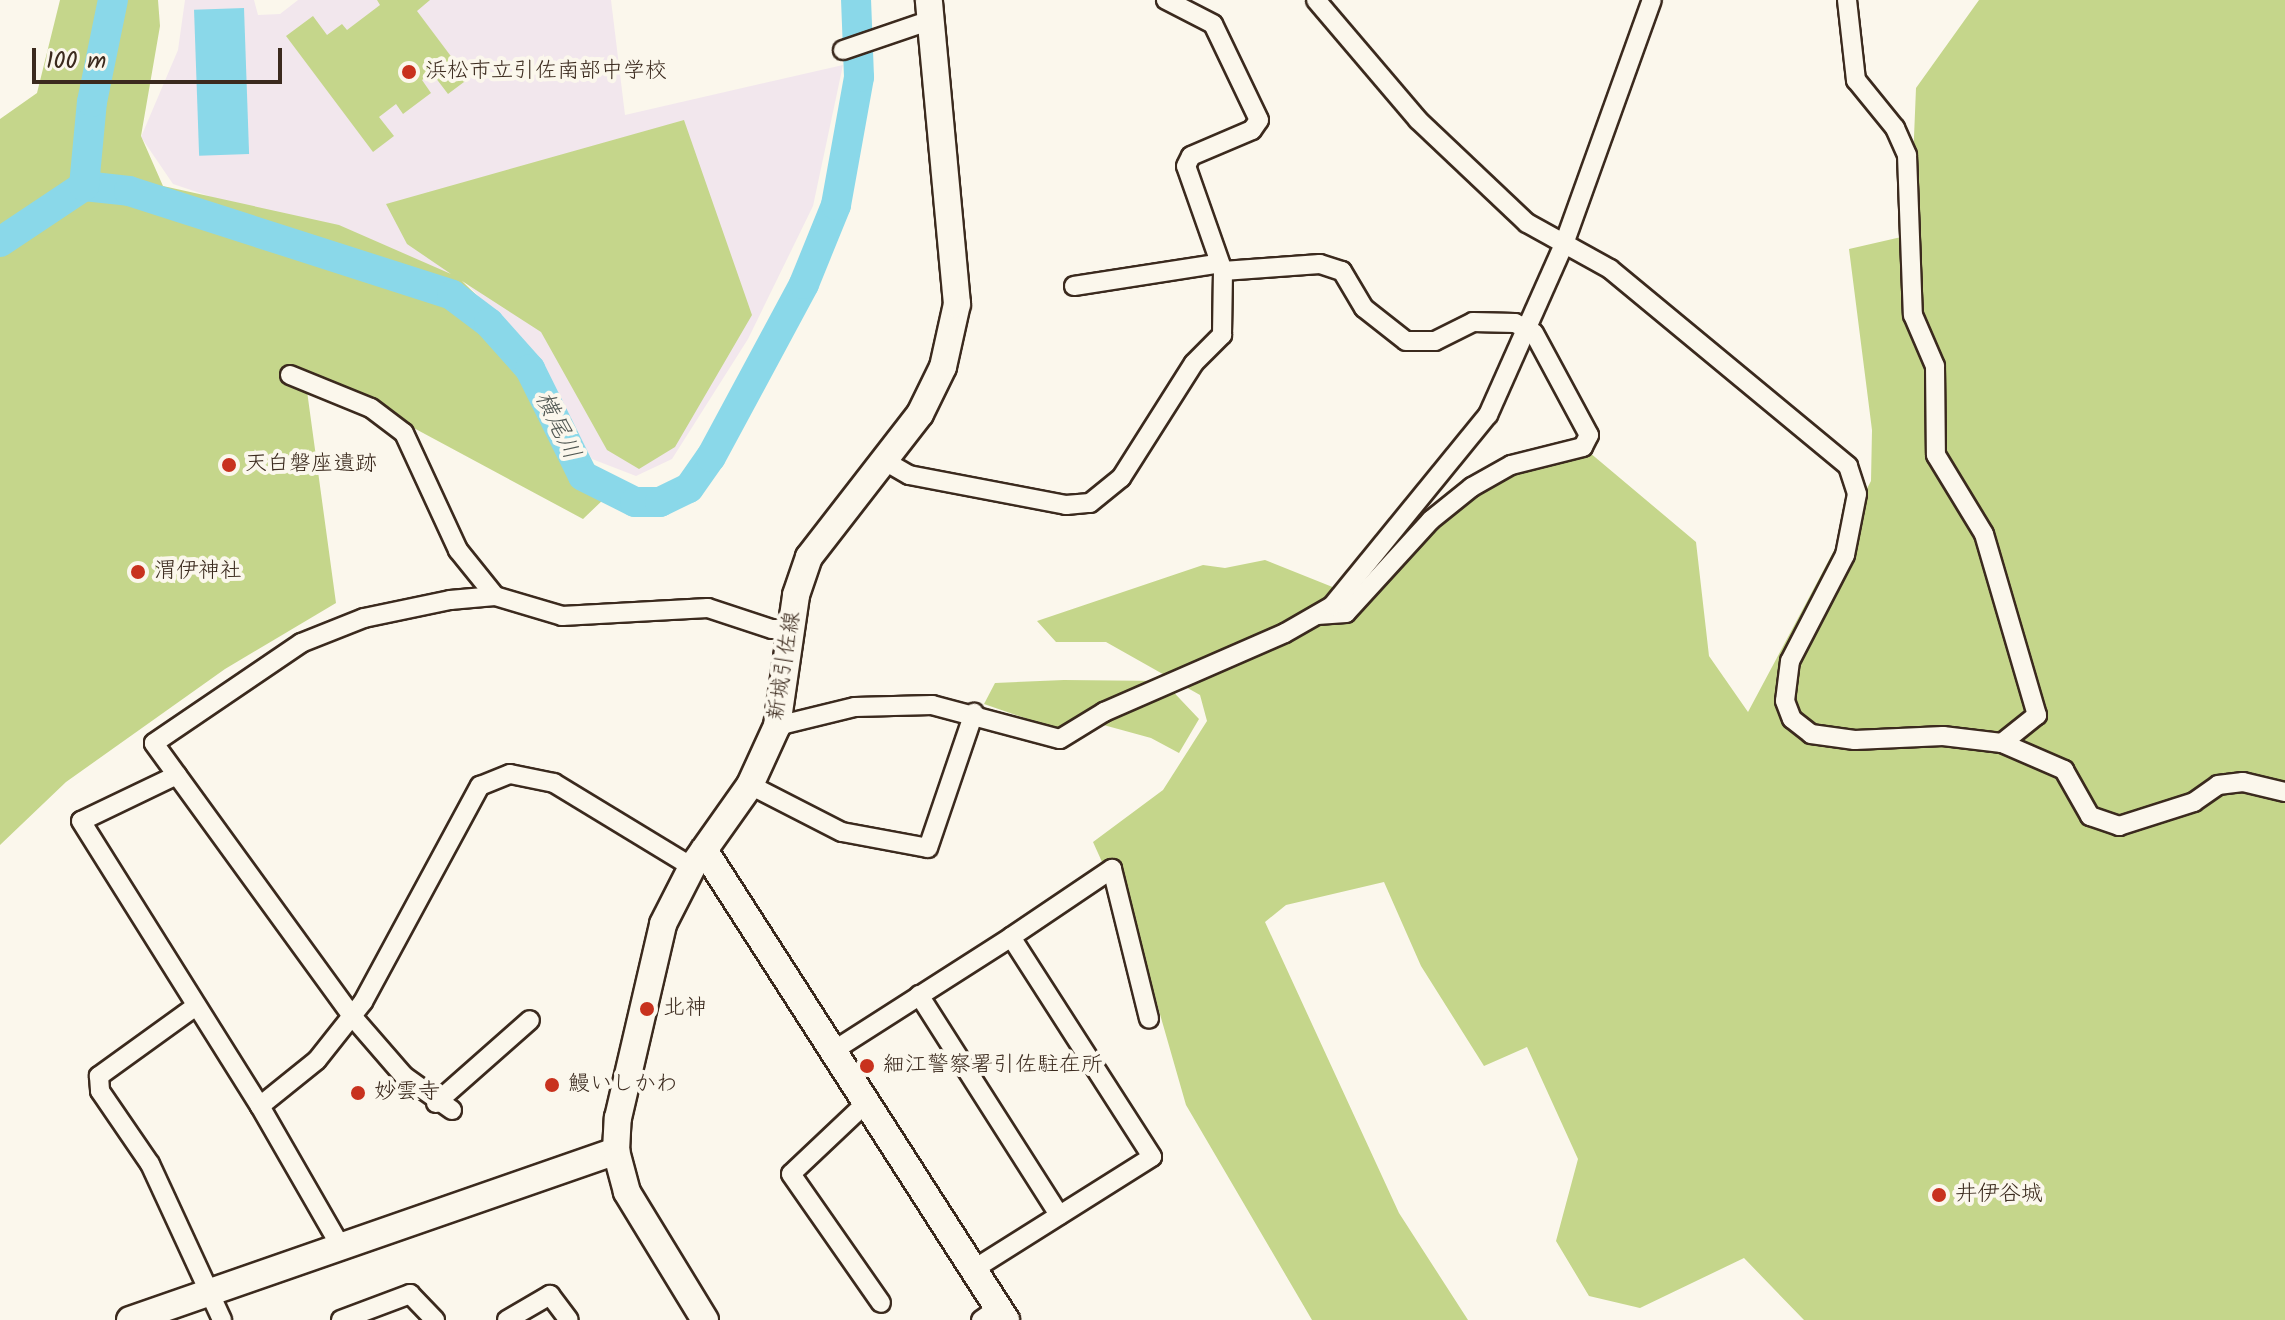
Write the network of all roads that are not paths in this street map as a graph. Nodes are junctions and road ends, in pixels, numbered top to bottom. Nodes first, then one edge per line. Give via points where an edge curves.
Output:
1 (1166, 0) edge
2 (1316, 0) edge
3 (1652, 0) edge
4 (1847, 0) edge
5 (930, 10) edge
6 (843, 50) dead end
7 (1564, 244) junction
8 (1220, 267) junction
9 (1074, 286) dead end
10 (1529, 331) junction
11 (290, 375) dead end
12 (883, 460) junction
13 (495, 596) junction
14 (1316, 615) junction
15 (791, 629) junction
16 (974, 713) junction
17 (777, 726) junction
18 (2002, 743) junction
19 (177, 775) junction
20 (750, 785) junction
21 (2285, 792) edge
22 (698, 859) junction
23 (1011, 937) junction
24 (919, 995) junction
25 (196, 1006) junction
26 (352, 1016) junction
27 (1149, 1018) dead end
28 (530, 1020) dead end
29 (833, 1051) junction
30 (866, 1103) junction
31 (260, 1106) junction
32 (616, 1151) junction
33 (1059, 1215) junction
34 (341, 1247) junction
35 (974, 1269) junction
36 (209, 1292) junction
37 (881, 1303) dead end
38 (995, 1316) edge
39 (130, 1320) edge
40 (222, 1320) edge
41 (341, 1320) edge
42 (435, 1320) edge
43 (507, 1320) edge
44 (569, 1320) edge
45 (705, 1320) edge

1 - 8 street via 1213,24 1259,120 1252,130 1191,156 1186,166
2 - 7 street via 1418,120 1527,223
3 - 7 street
4 - 18 street via 1856,80 1895,128 1907,155 1913,315 1935,366 1936,455 1984,534 2037,715
5 - 6 street via 874,42
5 - 12 main road, 新城引佐線 via 957,304 943,367 920,414
7 - 10 street
7 - 18 street via 1610,269 1674,318 1848,466 1857,494 1845,555 1790,661 1785,701 1792,719 1811,734 1855,740 1943,736
8 - 9 street
8 - 10 street via 1320,264 1342,271 1364,308 1406,341 1435,341 1473,322 1497,319
8 - 12 street via 1222,335 1194,363 1121,478 1090,503 1066,505 909,475
10 - 14 street via 1488,415 1332,606
10 - 14 street via 1589,435 1583,447 1511,465 1472,487 1431,520 1346,613
11 - 13 street via 371,408 404,433 458,550
12 - 15 main road, 新城引佐線 via 809,557
13 - 15 street via 562,616 708,608 772,629
13 - 19 street via 364,618 301,643 154,743
14 - 16 street via 1104,712 1060,739
15 - 17 main road, 新城引佐線
16 - 17 street via 890,703
16 - 20 street via 928,848 842,832
17 - 20 main road, 新城引佐線
18 - 21 street via 2064,770 2090,816 2119,826 2179,808 2218,785 2243,782
19 - 25 street via 81,821
19 - 26 street
20 - 22 main road, 新城引佐線
22 - 26 street via 554,783 510,774 480,786 390,960
22 - 29 main road
22 - 32 main road, 新城引佐線 via 663,924
23 - 24 street
23 - 27 street via 1112,869
23 - 33 street via 1152,1157
24 - 29 street
24 - 33 street
25 - 31 street
25 - 36 street via 99,1076 100,1091 185,1230
26 - 28 street via 444,1107
26 - 31 street via 317,1060
29 - 30 main road
30 - 35 main road
30 - 37 street via 791,1174
31 - 34 street
32 - 34 main road
32 - 45 main road via 642,1225
33 - 35 street
34 - 36 main road
35 - 38 main road
36 - 39 main road
36 - 40 street
41 - 42 street via 410,1294
43 - 44 street via 550,1295

